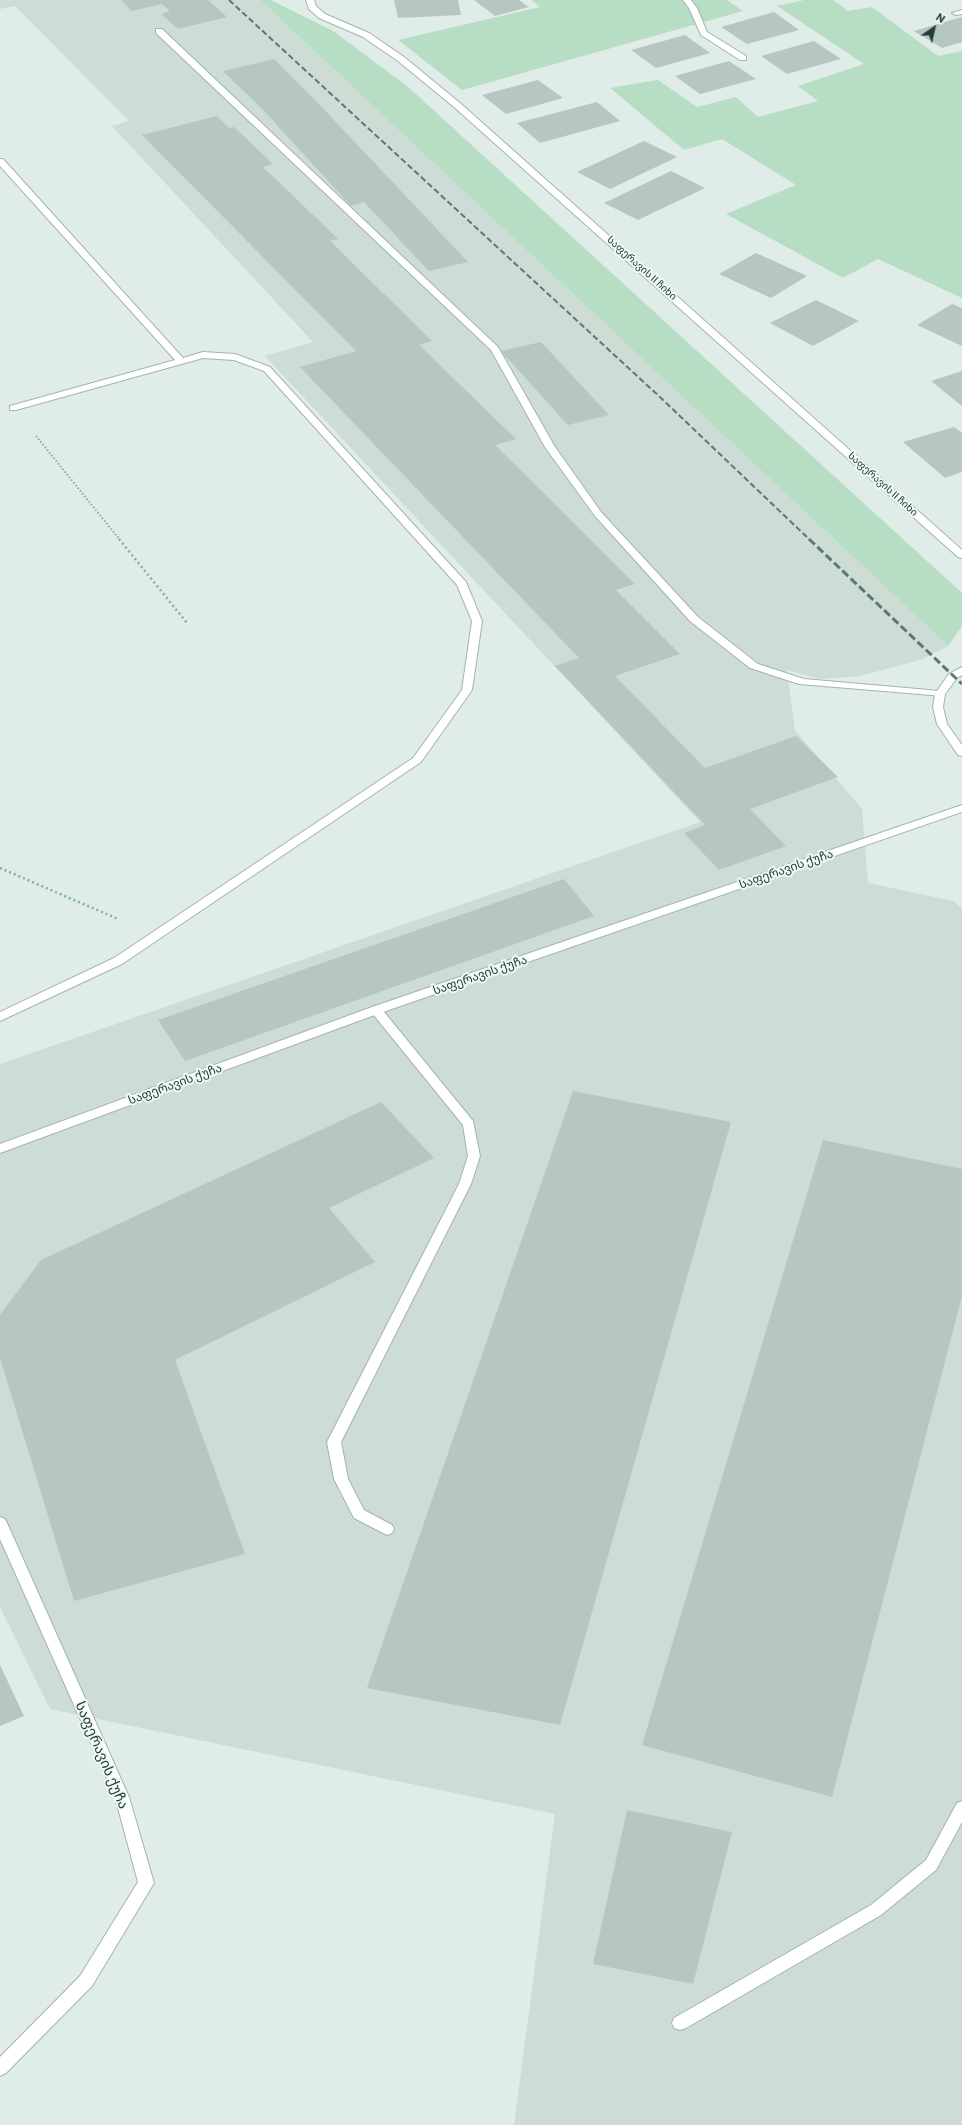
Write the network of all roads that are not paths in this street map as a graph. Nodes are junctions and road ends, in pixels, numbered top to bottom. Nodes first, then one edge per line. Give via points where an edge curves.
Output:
1 (310, 0) edge
2 (687, 0) edge
3 (158, 31) dead end
4 (743, 58) dead end
5 (0, 161) edge
6 (181, 361) junction
7 (13, 408) road end
8 (962, 554) edge
9 (962, 670) edge
10 (940, 694) junction
11 (962, 753) edge
12 (962, 808) edge
13 (376, 1010) junction
14 (0, 1017) edge
15 (0, 1149) edge
16 (0, 1523) edge
17 (387, 1529) dead end
18 (962, 1808) edge
19 (680, 2023) dead end
20 (0, 2068) edge

1 - 8 street, საფერავის II ჩიხი via 312,7 322,16 366,35 401,59 457,105
2 - 4 street via 704,33
3 - 10 street via 494,349 550,447 598,514 694,619 754,666 803,682
5 - 6 street
6 - 7 street
6 - 14 street via 203,355 235,357 267,369 462,584 478,621 467,690 417,760 118,961
9 - 10 street via 953,676
10 - 11 street via 938,707 942,724
12 - 13 street, საფერავის ქუჩა
13 - 15 street, საფერავის ქუჩა
13 - 17 street via 469,1124 474,1156 465,1184 334,1442 341,1479 359,1514
16 - 20 street, საფერავის ქუჩა via 122,1797 146,1883 86,1981
18 - 19 street via 931,1865 876,1910

